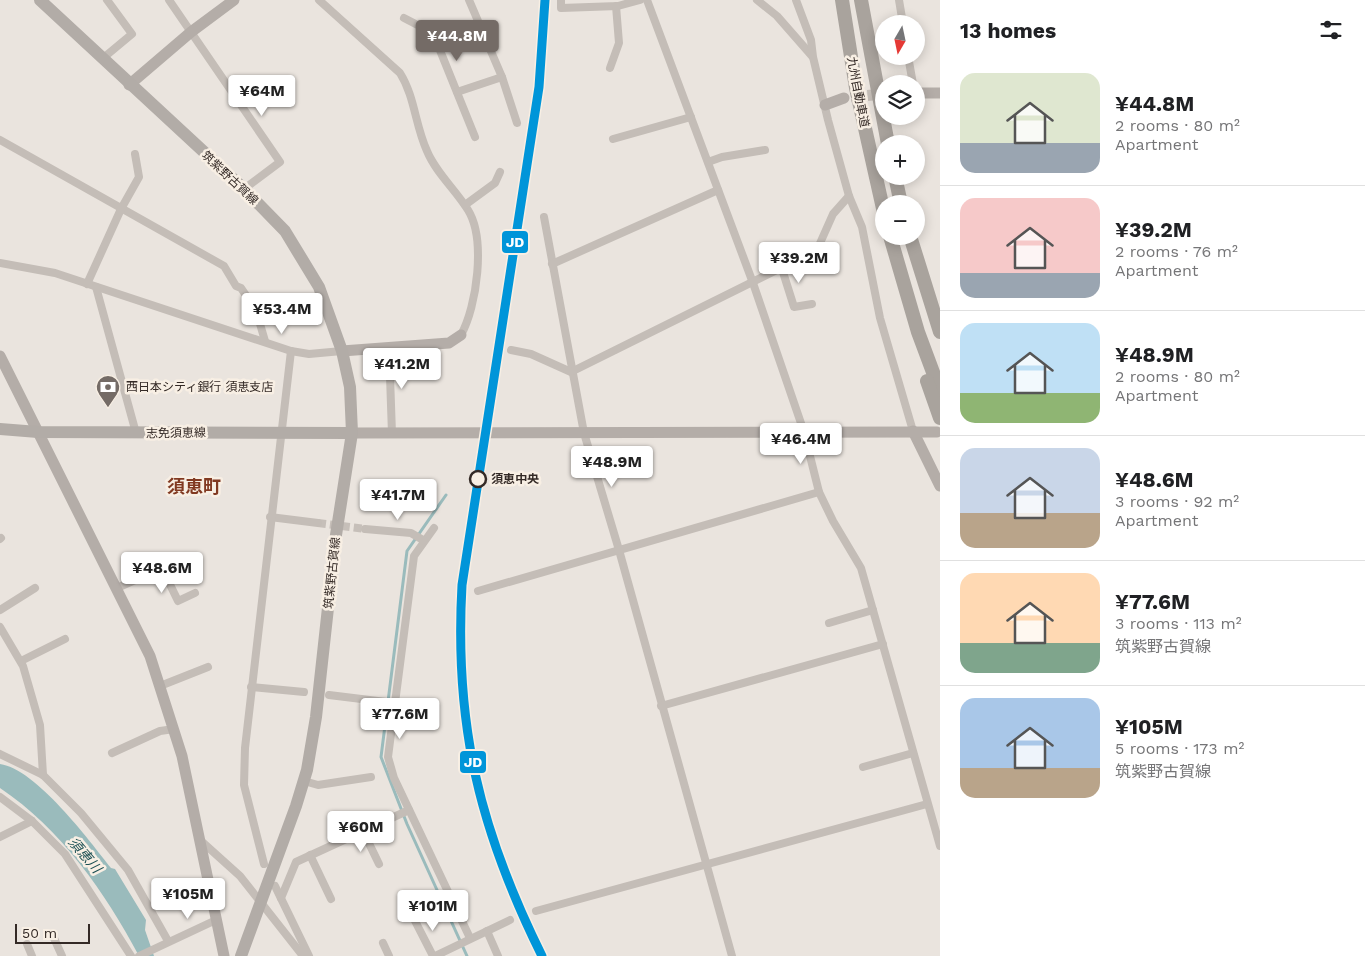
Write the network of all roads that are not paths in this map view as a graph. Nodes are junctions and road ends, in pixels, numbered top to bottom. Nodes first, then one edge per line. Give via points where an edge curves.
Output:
1 (40, 0) edge
2 (107, 0) edge
3 (169, 0) edge
4 (234, 0) edge
5 (319, 0) edge
6 (469, 0) edge
7 (561, 0) edge
8 (640, 0) edge
9 (647, 0) edge
10 (757, 0) edge
11 (842, 0) edge
12 (860, 0) edge
13 (900, 0) edge
14 (795, 2) edge
15 (616, 6) junction
16 (902, 15) edge
17 (404, 18) dead end
18 (191, 32) junction
19 (813, 57) junction
20 (102, 59) junction
21 (610, 68) dead end
22 (502, 78) junction
23 (129, 85) junction
24 (456, 92) junction
25 (925, 93) edge
26 (940, 93) edge
27 (844, 98) tunnel mouth
28 (825, 105) junction
29 (691, 117) junction
30 (517, 123) dead end
31 (886, 135) edge
32 (475, 137) dead end
33 (613, 139) dead end
34 (0, 140) edge
35 (765, 150) dead end
36 (135, 154) dead end
37 (708, 162) junction
38 (500, 172) dead end
39 (244, 189) junction
40 (718, 190) junction
41 (880, 195) edge
42 (849, 196) junction
43 (465, 205) junction
44 (121, 209) junction
45 (544, 217) dead end
46 (892, 245) edge
47 (913, 245) edge
48 (913, 245) edge
49 (0, 263) edge
50 (552, 264) junction
51 (782, 269) junction
52 (899, 269) junction
53 (753, 283) junction
54 (87, 284) junction
55 (96, 287) junction
56 (812, 304) dead end
57 (940, 318) edge
58 (940, 332) edge
59 (461, 335) joint
60 (265, 341) junction
61 (389, 347) junction
62 (342, 350) junction
63 (511, 350) dead end
64 (291, 351) junction
65 (0, 356) edge
66 (572, 372) junction
67 (940, 391) edge
68 (939, 425) edge
69 (0, 429) edge
70 (913, 431) junction
71 (38, 432) junction
72 (280, 432) junction
73 (804, 432) junction
74 (136, 433) junction
75 (352, 433) junction
76 (584, 433) junction
77 (392, 434) junction
78 (940, 486) edge
79 (819, 492) junction
80 (270, 517) junction
81 (318, 523) tunnel mouth
82 (434, 528) dead end
83 (365, 529) tunnel mouth
84 (423, 540) junction
85 (619, 550) junction
86 (35, 588) dead end
87 (117, 588) junction
88 (478, 591) dead end
89 (195, 592) dead end
90 (0, 610) edge
91 (873, 610) junction
92 (829, 622) dead end
93 (0, 627) edge
94 (65, 639) dead end
95 (883, 644) junction
96 (21, 662) junction
97 (208, 667) dead end
98 (160, 686) junction
99 (251, 687) junction
100 (304, 692) dead end
101 (329, 696) dead end
102 (394, 703) junction
103 (661, 706) junction
104 (174, 729) junction
105 (112, 753) dead end
106 (913, 753) junction
107 (0, 754) edge
108 (863, 767) dead end
109 (43, 775) junction
110 (372, 777) dead end
111 (304, 781) junction
112 (0, 797) edge
113 (927, 804) junction
114 (410, 810) junction
115 (32, 821) junction
116 (363, 831) junction
117 (0, 837) edge
118 (199, 839) junction
119 (940, 846) edge
120 (310, 856) junction
121 (707, 863) junction
122 (264, 864) dead end
123 (379, 864) dead end
124 (275, 886) dead end
125 (281, 898) junction
126 (331, 899) dead end
127 (259, 903) junction
128 (536, 911) dead end
129 (414, 917) dead end
130 (216, 920) junction
131 (510, 920) dead end
132 (487, 931) junction
133 (53, 936) dead end
134 (470, 938) junction
135 (165, 943) junction
136 (383, 943) dead end
137 (27, 944) dead end
138 (32, 956) edge
139 (62, 956) edge
140 (131, 956) edge
141 (139, 956) edge
142 (224, 956) edge
143 (242, 956) edge
144 (303, 956) edge
145 (309, 956) edge
146 (389, 956) edge
147 (434, 956) edge
148 (498, 956) edge
149 (732, 956) edge

1 - 20 main road, 筑紫野古賀線
2 - 20 street via 132,34
3 - 18 street
4 - 18 street
5 - 43 street via 400,73 409,88 420,135 428,153
6 - 22 street
7 - 15 street via 561,8
8 - 15 street
9 - 29 street
10 - 19 street via 777,16
11 - 41 highway, 九州自動車道 via 856,88
12 - 31 highway, 九州自動車道
13 - 16 street
14 - 19 street via 811,40
15 - 21 street via 619,44
17 - 24 street via 433,32
18 - 23 street
18 - 39 street via 280,162
19 - 28 street
20 - 23 main road, 筑紫野古賀線
22 - 24 street
22 - 30 street
23 - 39 main road, 筑紫野古賀線
24 - 32 street
25 - 26 street
27 - 28 street
28 - 42 street
29 - 33 street
29 - 37 street
34 - 44 street
35 - 37 street
36 - 44 street via 139,177
37 - 40 street
38 - 43 street via 495,183
39 - 62 main road, 筑紫野古賀線 via 285,231 305,262 319,287
40 - 50 street
40 - 53 street
42 - 51 street via 833,214 817,250
42 - 70 street via 862,227 880,318
43 - 59 street via 474,221 478,239 470,320
44 - 54 street
44 - 60 street via 224,266 256,310
45 - 50 street
46 - 52 highway
47 - 57 highway
48 - 58 highway
49 - 54 street via 55,273
50 - 66 street
51 - 53 street
51 - 56 street via 794,307
52 - 67 highway
52 - 68 highway
53 - 66 street
53 - 73 street
54 - 55 street
55 - 60 street
55 - 74 street
59 - 61 street via 449,343
60 - 64 street
61 - 62 street
61 - 77 street
62 - 64 street via 309,354
62 - 75 main road, 筑紫野古賀線 via 350,387
63 - 66 street via 531,354
64 - 72 street
65 - 71 street
66 - 76 street
68 - 70 street
69 - 71 main road, 志免須恵線
70 - 73 street
70 - 78 street
71 - 74 main road, 志免須恵線
71 - 87 street
72 - 74 main road, 志免須恵線
72 - 75 main road, 志免須恵線
72 - 80 street
73 - 76 street
73 - 79 street
75 - 77 street
75 - 111 main road, 筑紫野古賀線 via 336,535 316,717
76 - 77 street via 448,431
76 - 85 street
79 - 85 street
79 - 91 street via 861,568
80 - 81 street
80 - 99 street
82 - 84 street
83 - 84 street via 411,534
84 - 102 street via 414,556
85 - 88 street
85 - 103 street
86 - 90 street
87 - 89 street via 162,568 178,601
87 - 98 street via 150,656
91 - 92 street
91 - 95 street
93 - 96 street
94 - 96 street
95 - 103 street
95 - 106 street
96 - 109 street via 40,725
97 - 98 street
98 - 104 street
99 - 100 street
99 - 122 street via 244,785
101 - 102 street
102 - 114 street via 390,766
103 - 121 street
104 - 105 street via 160,731
104 - 118 street
106 - 108 street
106 - 113 street
107 - 109 street
109 - 135 street via 81,813 128,870
110 - 111 street via 318,785
111 - 127 main road, 筑紫野古賀線 via 287,835
112 - 115 street
113 - 119 street
113 - 121 street
114 - 116 street
114 - 134 street
115 - 117 street
115 - 140 street via 65,854
116 - 120 street
116 - 123 street
118 - 127 street via 240,876
118 - 130 street
120 - 125 street via 296,862
120 - 126 street
121 - 128 street
121 - 149 street
124 - 125 street
125 - 145 street
127 - 143 main road, 筑紫野古賀線
127 - 144 street
129 - 147 street
130 - 135 street
130 - 142 street
131 - 132 street
132 - 134 street
132 - 148 street
133 - 139 street
134 - 147 street
135 - 141 street
136 - 146 street
137 - 138 street

